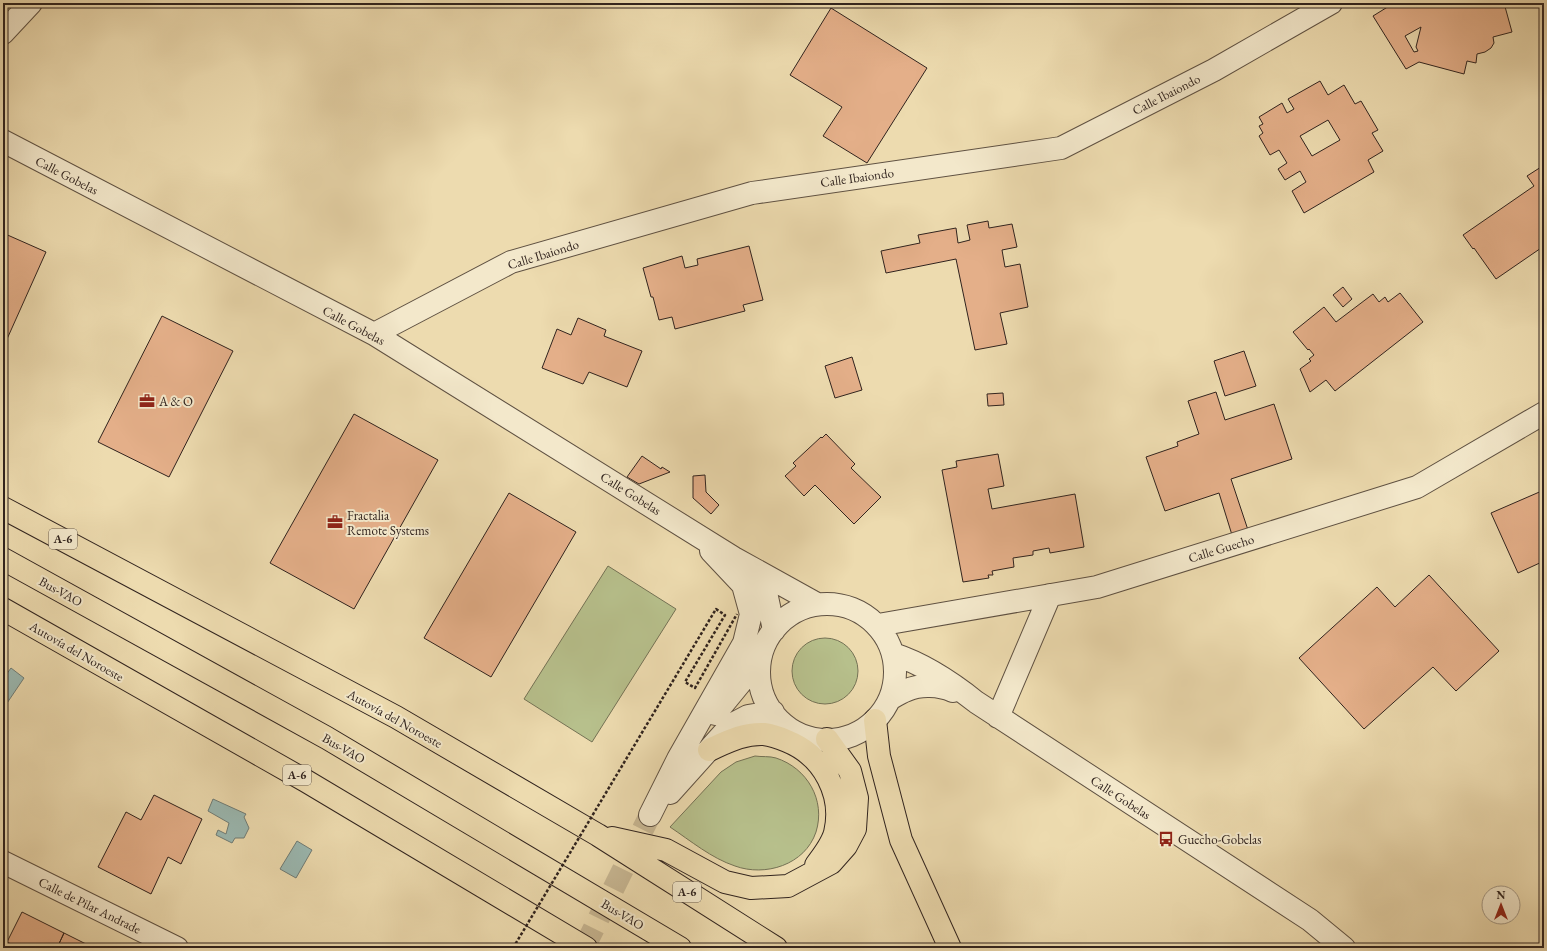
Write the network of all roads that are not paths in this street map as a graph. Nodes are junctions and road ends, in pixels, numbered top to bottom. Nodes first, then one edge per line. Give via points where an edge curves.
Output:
1 (31, 3) edge
2 (1331, 3) edge
3 (3, 33) edge
4 (3, 141) edge
5 (374, 334) junction
6 (1544, 413) edge
7 (3, 508) edge
8 (692, 531) junction
9 (734, 558) junction
10 (3, 559) edge
11 (1050, 595) junction
12 (817, 604) junction
13 (3, 609) edge
14 (878, 625) junction
15 (774, 630) junction
16 (893, 654) junction
17 (760, 659) junction
18 (890, 699) junction
19 (976, 702) junction
20 (773, 712) junction
21 (998, 716) junction
22 (876, 720) junction
23 (827, 740) junction
24 (709, 750) junction
25 (678, 759) junction
26 (598, 835) junction
27 (3, 862) edge
28 (809, 874) junction
29 (177, 948) edge
30 (586, 948) edge
31 (680, 948) edge
32 (776, 948) edge
33 (950, 948) edge
34 (1344, 948) edge

1 - 3 street
2 - 5 street, Calle Ibaiondo via 1214,70 1061,148 752,193 511,262
4 - 5 street, Calle Gobelas
5 - 8 street, Calle Gobelas
6 - 11 street, Calle Guecho via 1416,487 1097,587
7 - 26 highway, Autovía del Noroeste / A-6 via 396,717
8 - 9 street, Calle Gobelas
8 - 25 street, Calle Gobelas via 743,586 751,614 744,643
9 - 12 street, Calle Gobelas
9 - 15 street, Calle Gobelas via 767,597
10 - 31 highway, Bus-VAO via 327,738
11 - 14 street, Calle Guecho
11 - 21 street
12 - 14 street via 840,605 860,612
12 - 15 street via 801,609 786,618
13 - 30 highway, Autovía del Noroeste / A-6 via 306,781
14 - 16 street
15 - 17 street via 765,644
16 - 18 street via 895,677
16 - 19 street, Calle Gobelas via 949,681
17 - 20 street via 760,678 764,696
17 - 25 street, Calle Gobelas
18 - 19 street, Calle Gobelas via 908,689 926,686 946,688
18 - 22 street
19 - 21 street, Calle Gobelas
20 - 23 street via 788,727 807,736
20 - 24 street, Calle Gobelas via 739,720 731,725
21 - 34 street, Calle Gobelas via 1310,920
22 - 23 street via 861,731
22 - 33 highway via 879,756 901,840
23 - 28 highway via 850,771 857,798 855,829 846,846 831,863
24 - 25 street, Calle Gobelas via 650,815
24 - 28 highway via 743,735 770,735 798,745 820,765 836,797 837,816 835,834
26 - 28 highway via 666,850 725,882 751,888 788,886
26 - 32 highway, Autovía del Noroeste / A-6
27 - 29 street, Calle de Pilar Andrade

